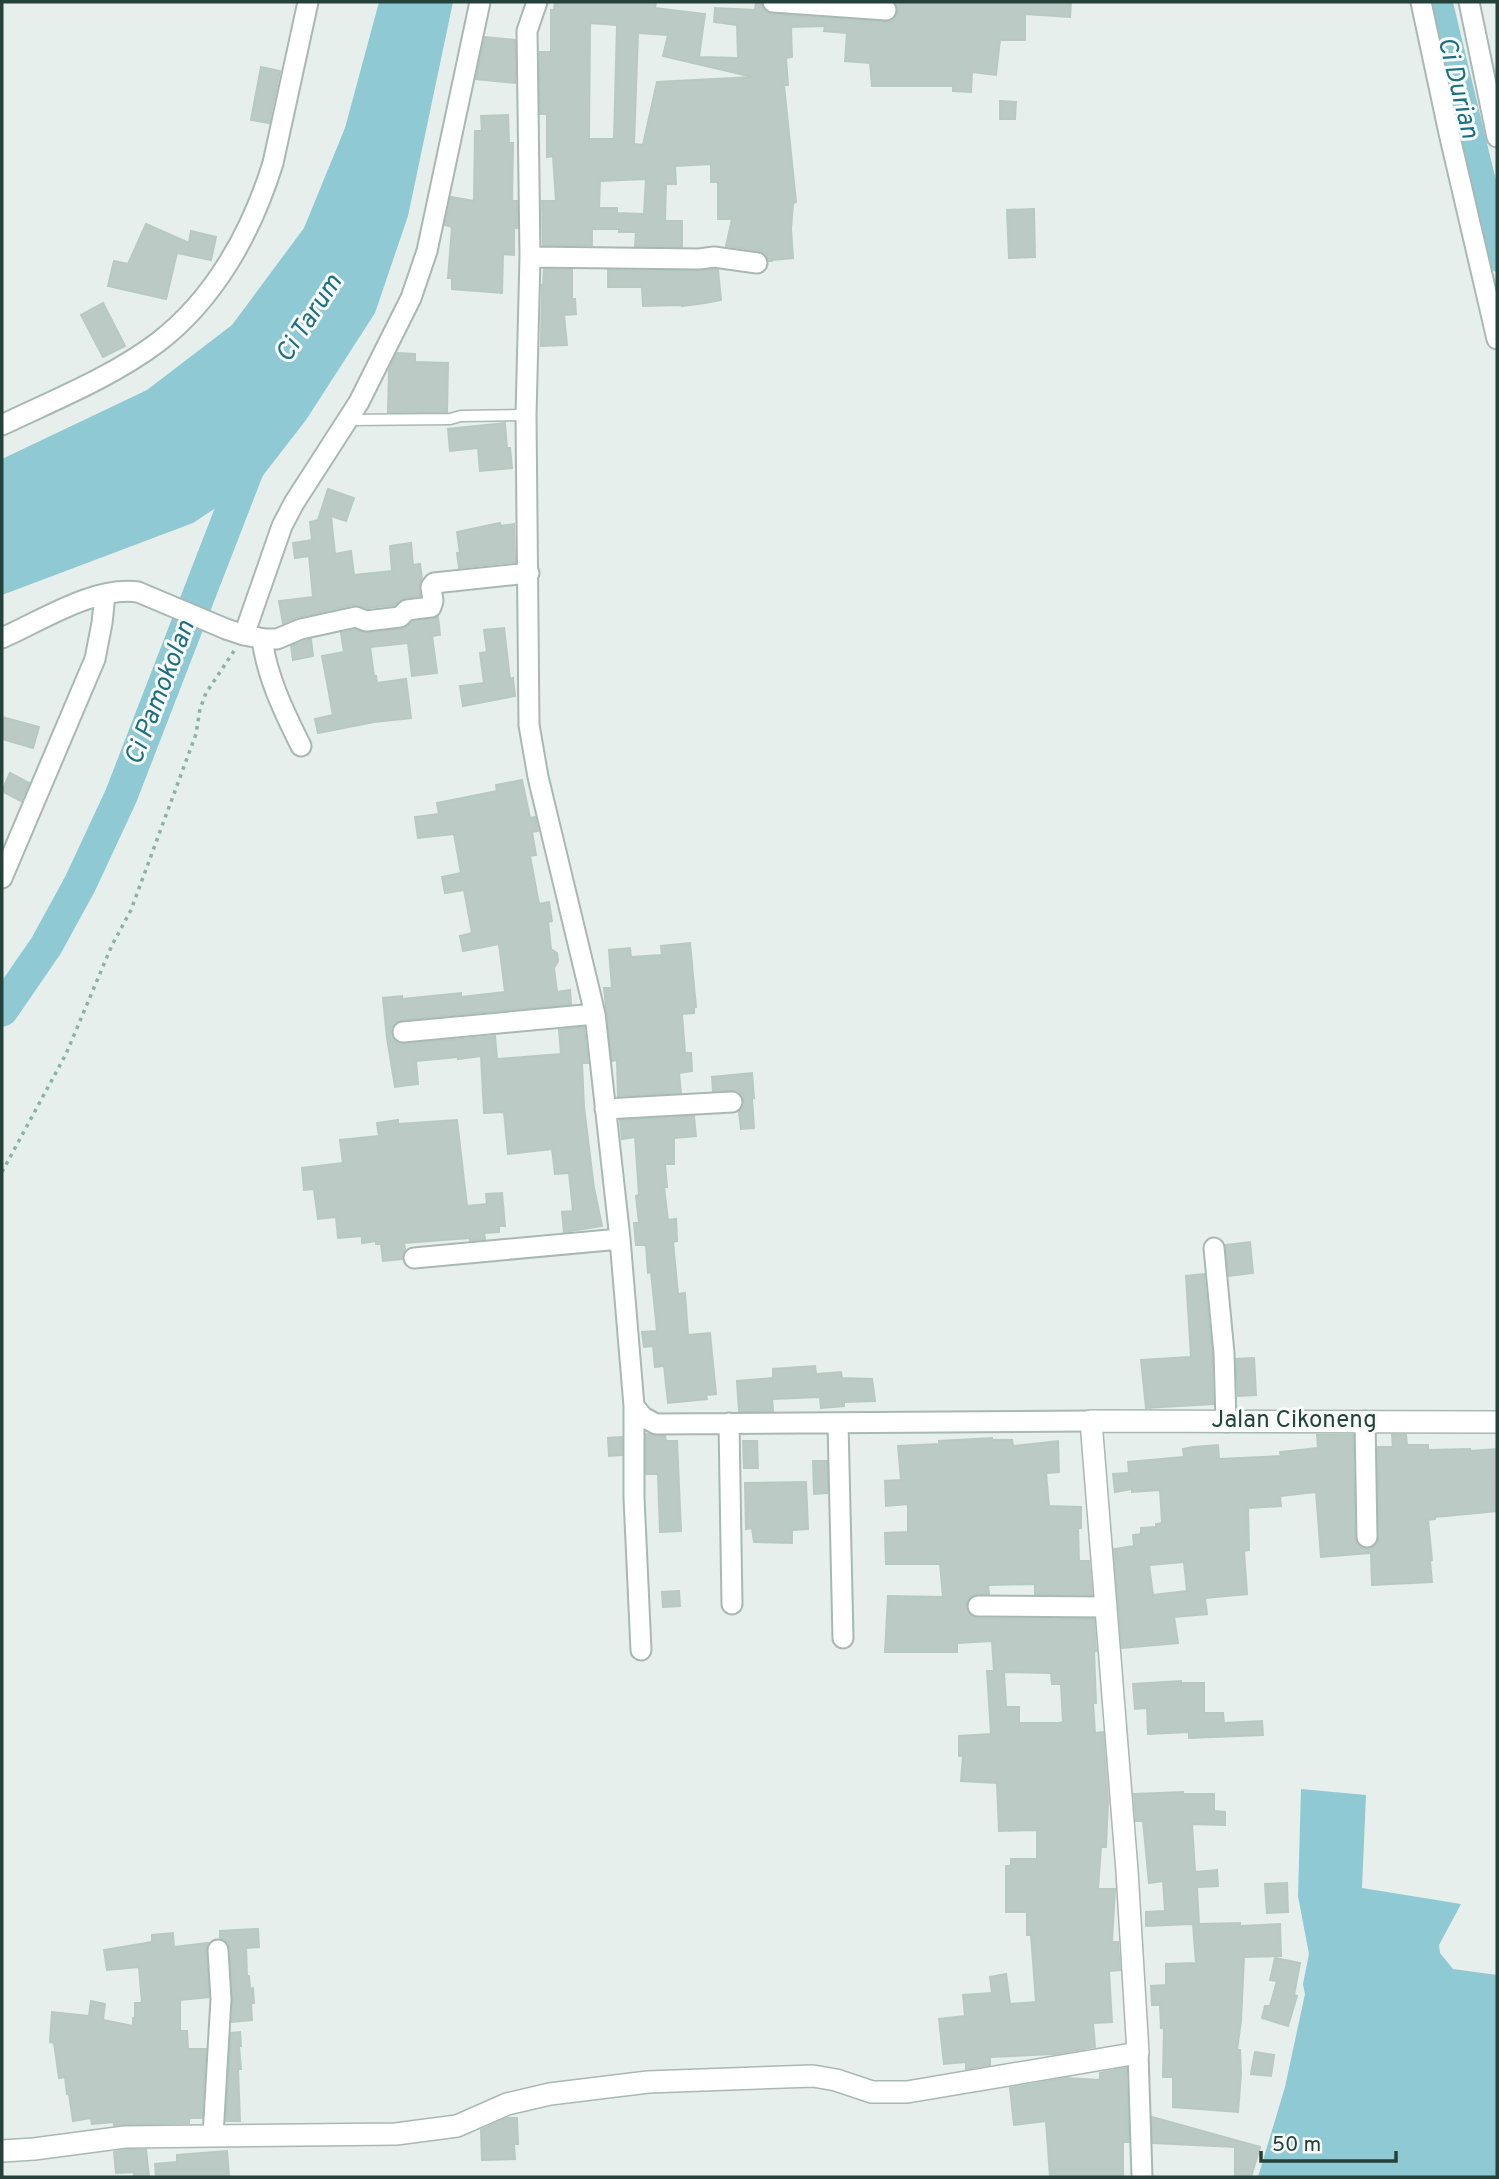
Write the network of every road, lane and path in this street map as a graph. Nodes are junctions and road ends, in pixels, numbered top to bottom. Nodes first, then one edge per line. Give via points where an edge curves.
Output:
1 (308, 2) edge
2 (480, 2) edge
3 (537, 2) edge
4 (773, 2) edge
5 (1422, 2) edge
6 (1469, 2) edge
7 (886, 10) dead end
8 (1497, 137) edge
9 (530, 257) junction
10 (757, 262) dead end
11 (1497, 339) edge
12 (526, 415) junction
13 (347, 420) junction
14 (2, 425) edge
15 (529, 573) junction
16 (105, 595) junction
17 (253, 637) junction
18 (2, 638) edge
19 (301, 746) dead end
20 (2, 878) edge
21 (595, 1014) junction
22 (402, 1032) dead end
23 (732, 1102) dead end
24 (605, 1109) junction
25 (2, 1172) edge
26 (620, 1239) junction
27 (1214, 1248) dead end
28 (414, 1258) dead end
29 (634, 1406) junction
30 (1091, 1421) junction
31 (1365, 1421) junction
32 (1226, 1422) junction
33 (1497, 1422) edge
34 (729, 1423) junction
35 (838, 1423) junction
36 (1367, 1537) dead end
37 (732, 1604) dead end
38 (978, 1606) dead end
39 (1104, 1607) junction
40 (844, 1638) dead end
41 (641, 1650) dead end
42 (218, 1950) dead end
43 (1138, 2053) junction
44 (213, 2136) junction
45 (2, 2151) edge
46 (1142, 2177) edge

1 - 14 street via 266,186 237,248 197,305 132,360
2 - 13 street via 427,251 380,364
3 - 9 street via 527,31
4 - 7 street
5 - 11 street
6 - 8 street
9 - 10 street via 714,257
9 - 12 street
12 - 13 lane
12 - 15 street
13 - 17 street via 282,526
15 - 17 street via 434,583 430,607 407,610 400,617 366,621 356,617 277,639
15 - 21 street via 529,725
16 - 17 street via 138,592
16 - 18 street
16 - 20 street via 95,659
17 - 19 street
17 - 25 path via 206,693 192,746 131,909 66,1054
21 - 22 street
21 - 24 street
23 - 24 street
24 - 26 street
26 - 28 street
26 - 29 street
27 - 32 street
29 - 34 street via 643,1418 656,1424
29 - 41 street
30 - 32 street, Jalan Cikoneng
30 - 35 street
30 - 39 street
31 - 32 street, Jalan Cikoneng
31 - 33 street, Jalan Cikoneng
31 - 36 street
34 - 35 street
34 - 37 street
35 - 40 street
38 - 39 street
39 - 43 street
42 - 44 street via 221,1999
43 - 44 street via 907,2092 872,2092 813,2076 648,2082 550,2094 507,2104 468,2123 445,2128 396,2134
43 - 46 street
44 - 45 street via 125,2137

